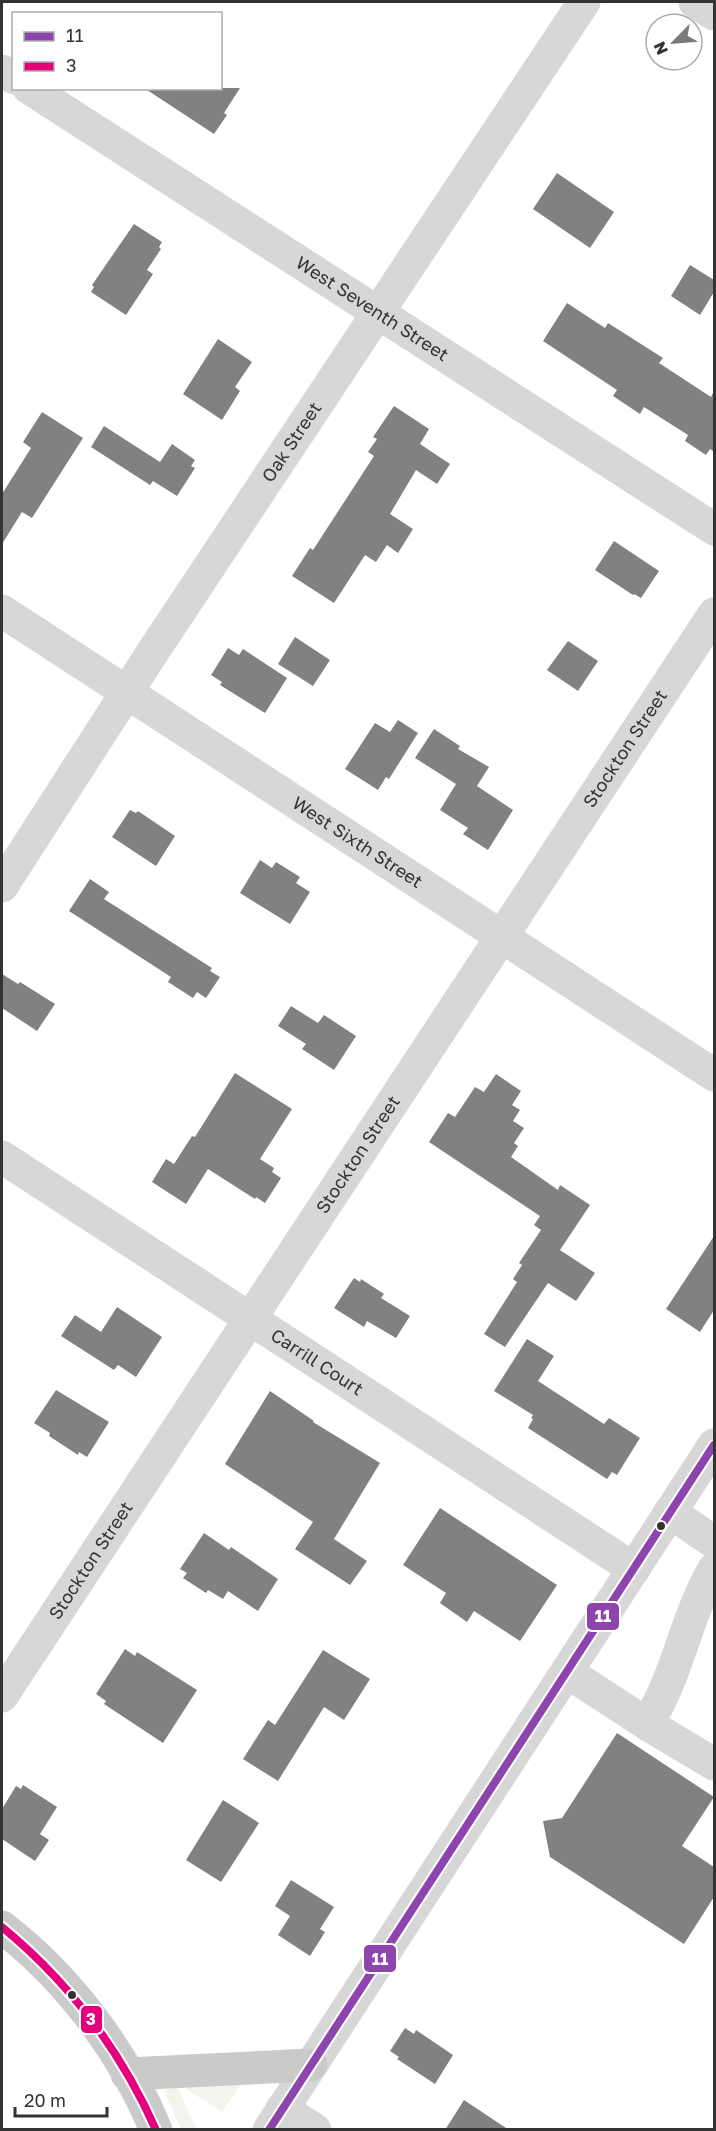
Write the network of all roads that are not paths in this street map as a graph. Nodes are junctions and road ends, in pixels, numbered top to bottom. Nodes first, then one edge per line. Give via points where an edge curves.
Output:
1 (584, 2) edge
2 (695, 2) edge
3 (714, 14) edge
4 (32, 90) edge
5 (378, 312) junction
6 (714, 529) edge
7 (2, 611) edge
8 (714, 614) edge
9 (127, 693) junction
10 (2, 886) edge
11 (502, 937) junction
12 (714, 1075) edge
13 (2, 1157) edge
14 (250, 1318) junction
15 (714, 1445) edge
16 (670, 1512) junction
17 (714, 1542) edge
18 (634, 1569) junction
19 (714, 1569) edge
20 (702, 1628) edge
21 (567, 1672) junction
22 (2, 1696) edge
23 (647, 1724) junction
24 (714, 1764) edge
25 (2, 1928) edge
26 (311, 2065) junction
27 (127, 2074) junction
28 (276, 2119) edge
29 (156, 2130) edge
30 (315, 2130) edge

1 - 5 street, Oak Street
2 - 3 street
4 - 5 street, West Seventh Street
5 - 6 street, West Seventh Street
5 - 9 street, Oak Street
7 - 9 street, West Sixth Street
8 - 11 street, Stockton Street
9 - 10 street, Oak Street
9 - 11 street, West Sixth Street
11 - 12 street, West Sixth Street
11 - 14 street, Stockton Street
13 - 14 street, Carrill Court
14 - 18 street, Carrill Court
14 - 22 street, Stockton Street
15 - 16 street
16 - 17 street
16 - 18 street
18 - 21 street
19 - 20 street
20 - 23 street
21 - 23 street
21 - 26 street
23 - 24 street
25 - 27 main road via 76,2000
26 - 27 main road
26 - 28 street
27 - 29 main road
28 - 30 street

